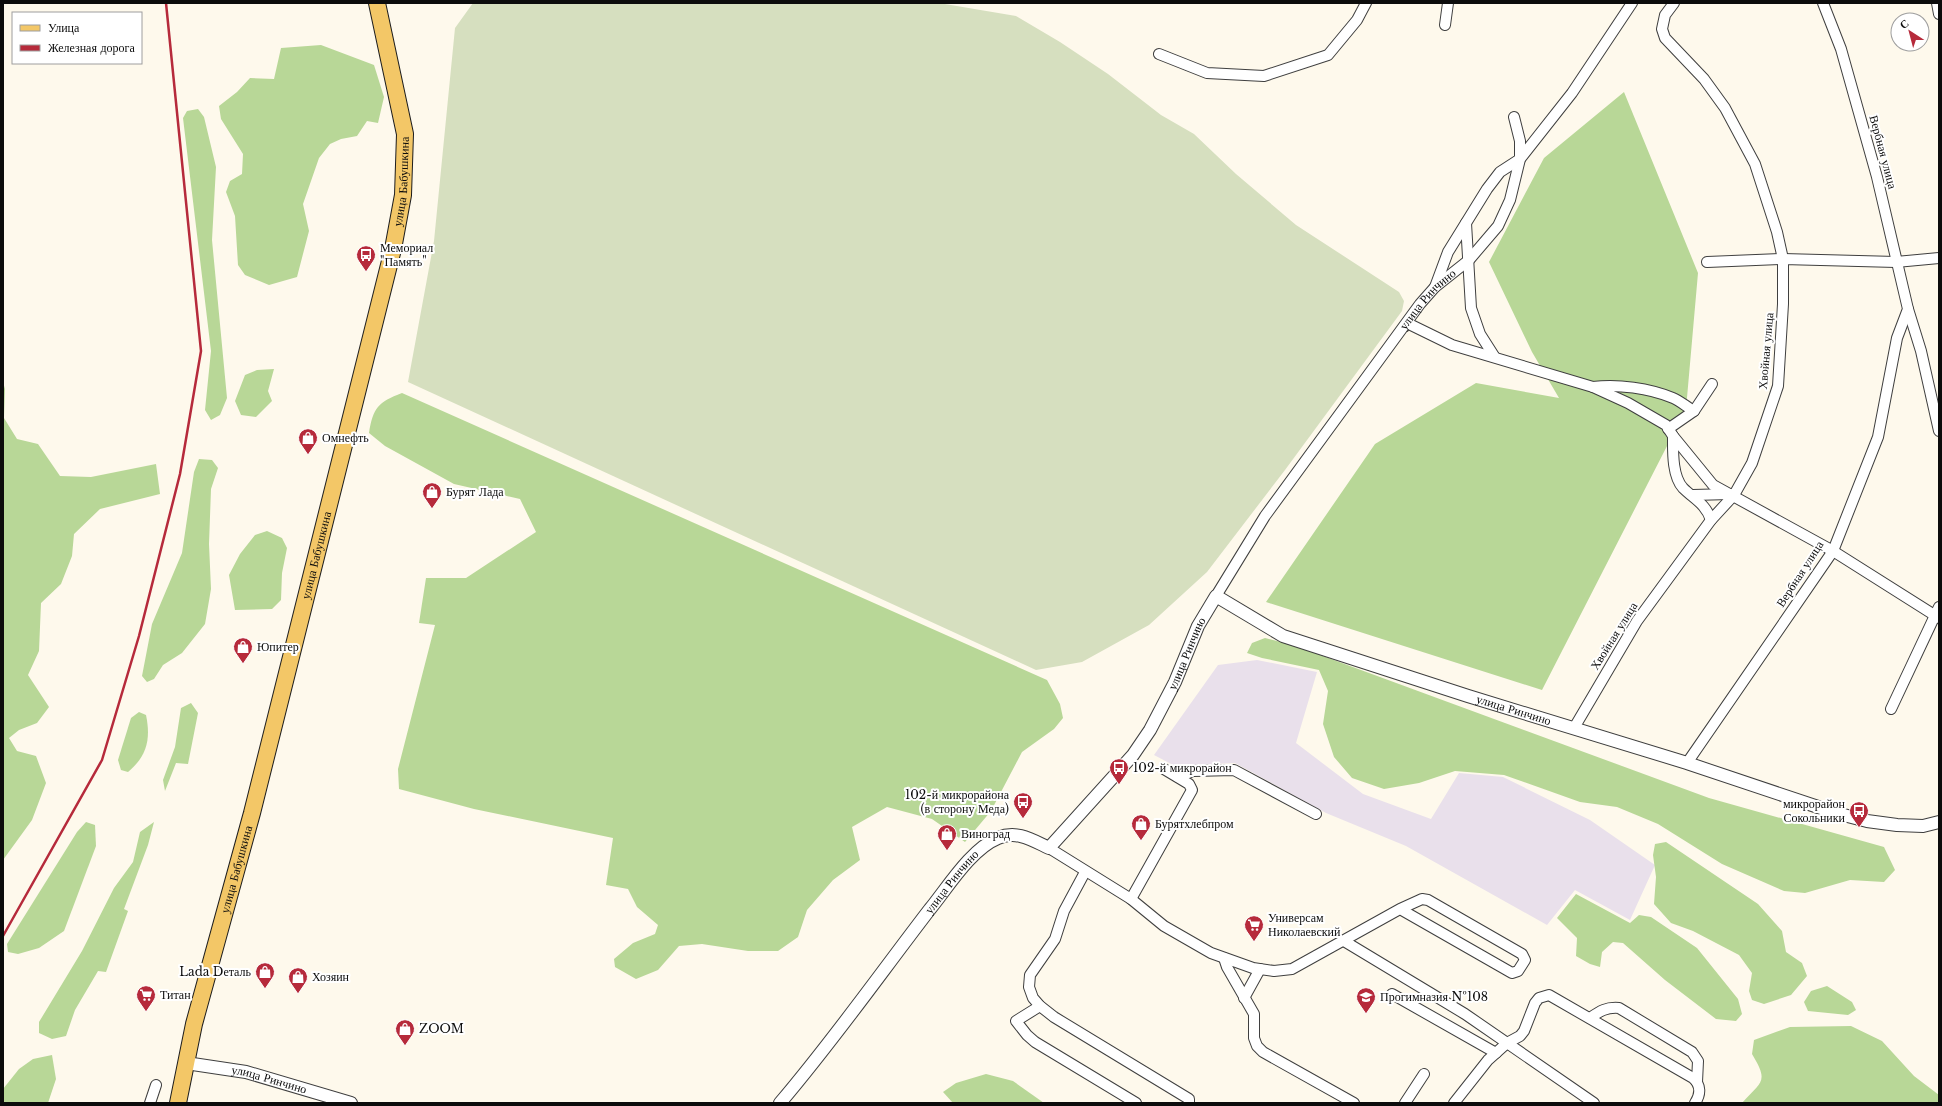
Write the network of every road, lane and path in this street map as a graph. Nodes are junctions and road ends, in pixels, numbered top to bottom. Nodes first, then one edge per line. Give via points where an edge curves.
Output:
1 (377, 3) edge
2 (1366, 3) edge
3 (1448, 3) edge
4 (1632, 3) edge
5 (1674, 3) edge
6 (1823, 3) edge
7 (1937, 3) edge
8 (1939, 14) edge
9 (1445, 25) dead end
10 (1160, 54) dead end
11 (1514, 117) dead end
12 (1520, 159) junction
13 (1466, 223) junction
14 (1939, 258) edge
15 (1783, 259) junction
16 (1469, 260) junction
17 (1707, 262) dead end
18 (1896, 262) junction
19 (1436, 287) junction
20 (1908, 309) junction
21 (1407, 323) junction
22 (1494, 356) junction
23 (1712, 384) dead end
24 (1593, 387) junction
25 (1694, 411) junction
26 (1939, 431) edge
27 (1671, 433) junction
28 (1693, 495) junction
29 (1730, 497) junction
30 (1711, 520) junction
31 (1833, 551) junction
32 (1216, 596) junction
33 (1937, 613) edge
34 (1891, 709) dead end
35 (1574, 728) junction
36 (1687, 763) junction
37 (1164, 769) dead end
38 (1178, 777) junction
39 (1316, 814) dead end
40 (1939, 822) edge
41 (1049, 848) junction
42 (1085, 872) junction
43 (1131, 900) junction
44 (1400, 909) junction
45 (1344, 941) junction
46 (1224, 958) junction
47 (1260, 969) junction
48 (1392, 994) dead end
49 (1244, 998) junction
50 (1040, 1006) junction
51 (1590, 1018) junction
52 (1507, 1043) junction
53 (1496, 1053) junction
54 (186, 1063) junction
55 (1424, 1074) dead end
56 (1697, 1082) junction
57 (156, 1085) dead end
58 (150, 1103) edge
59 (178, 1103) edge
60 (351, 1103) edge
61 (780, 1103) edge
62 (1136, 1103) edge
63 (1189, 1103) edge
64 (1354, 1103) edge
65 (1405, 1103) edge
66 (1454, 1103) edge
67 (1594, 1103) edge
68 (1695, 1103) edge

1 - 54 main road, улица Бабушкина via 405,134 400,211 393,249 261,776 194,1024
2 - 10 street via 1357,20 1328,55 1264,76 1207,73
3 - 9 street
4 - 12 street, улица Ринчино via 1572,93
5 - 15 street, Хвойная улица via 1665,15 1662,29 1665,38 1704,79 1725,108 1756,164
6 - 18 street, Вербная улица via 1841,49 1877,177
7 - 8 street
11 - 12 street via 1520,141
12 - 13 street via 1500,172
12 - 16 street, улица Ринчино via 1510,200 1498,226
13 - 16 street
13 - 19 street via 1448,252
14 - 18 street
15 - 17 street
15 - 18 street
15 - 29 street, Хвойная улица via 1778,386 1752,463
16 - 19 street, улица Ринчино
16 - 22 street via 1471,308 1480,334
18 - 20 street, Вербная улица
19 - 21 street, улица Ринчино
20 - 26 street, Вербная улица via 1921,351
20 - 31 street, Вербная улица via 1896,338 1878,437
21 - 22 street via 1452,345
21 - 32 street, улица Ринчино via 1265,516
22 - 24 street
23 - 25 street
24 - 25 street via 1610,385 1643,390 1672,398
24 - 27 street via 1666,425
25 - 27 street
27 - 28 street via 1677,478 1682,487
27 - 29 street via 1713,485
28 - 29 street
28 - 30 street via 1706,507
29 - 30 street, Хвойная улица
29 - 31 street
30 - 35 street, Хвойная улица via 1637,620
31 - 33 street
31 - 36 street, Вербная улица
32 - 35 street, улица Ринчино via 1283,636
32 - 41 street, улица Ринчино via 1198,626 1150,730 1133,756
33 - 34 street
35 - 36 street, улица Ринчино
36 - 40 street, улица Ринчино via 1867,821 1923,826
37 - 38 street
38 - 39 street via 1193,771 1234,770
38 - 43 street via 1190,784 1192,790
41 - 42 street
41 - 61 street, улица Ринчино via 1023,836 1012,834 988,842 967,863 904,942
42 - 43 street
42 - 50 street via 1064,911 1055,939 1030,975 1029,987 1033,998
43 - 46 street via 1164,926
44 - 44 street via 1422,899 1428,900 1522,954 1525,960 1518,971 1512,973
44 - 45 street
45 - 47 street via 1292,969
45 - 52 street via 1465,1014
46 - 47 street
46 - 49 street
47 - 49 street
48 - 53 street
49 - 64 street via 1254,1014 1256,1046
50 - 62 street via 1016,1021 1027,1035
50 - 63 street via 1189,1099
51 - 52 street via 1546,995 1535,1003 1520,1036
51 - 56 street
51 - 56 street via 1602,1010 1619,1008 1692,1052 1698,1061
52 - 53 street
52 - 67 street
53 - 66 street
54 - 59 main road, улица Бабушкина
54 - 60 street, улица Ринчино via 246,1072
55 - 65 street
56 - 68 street via 1700,1089
57 - 58 street

